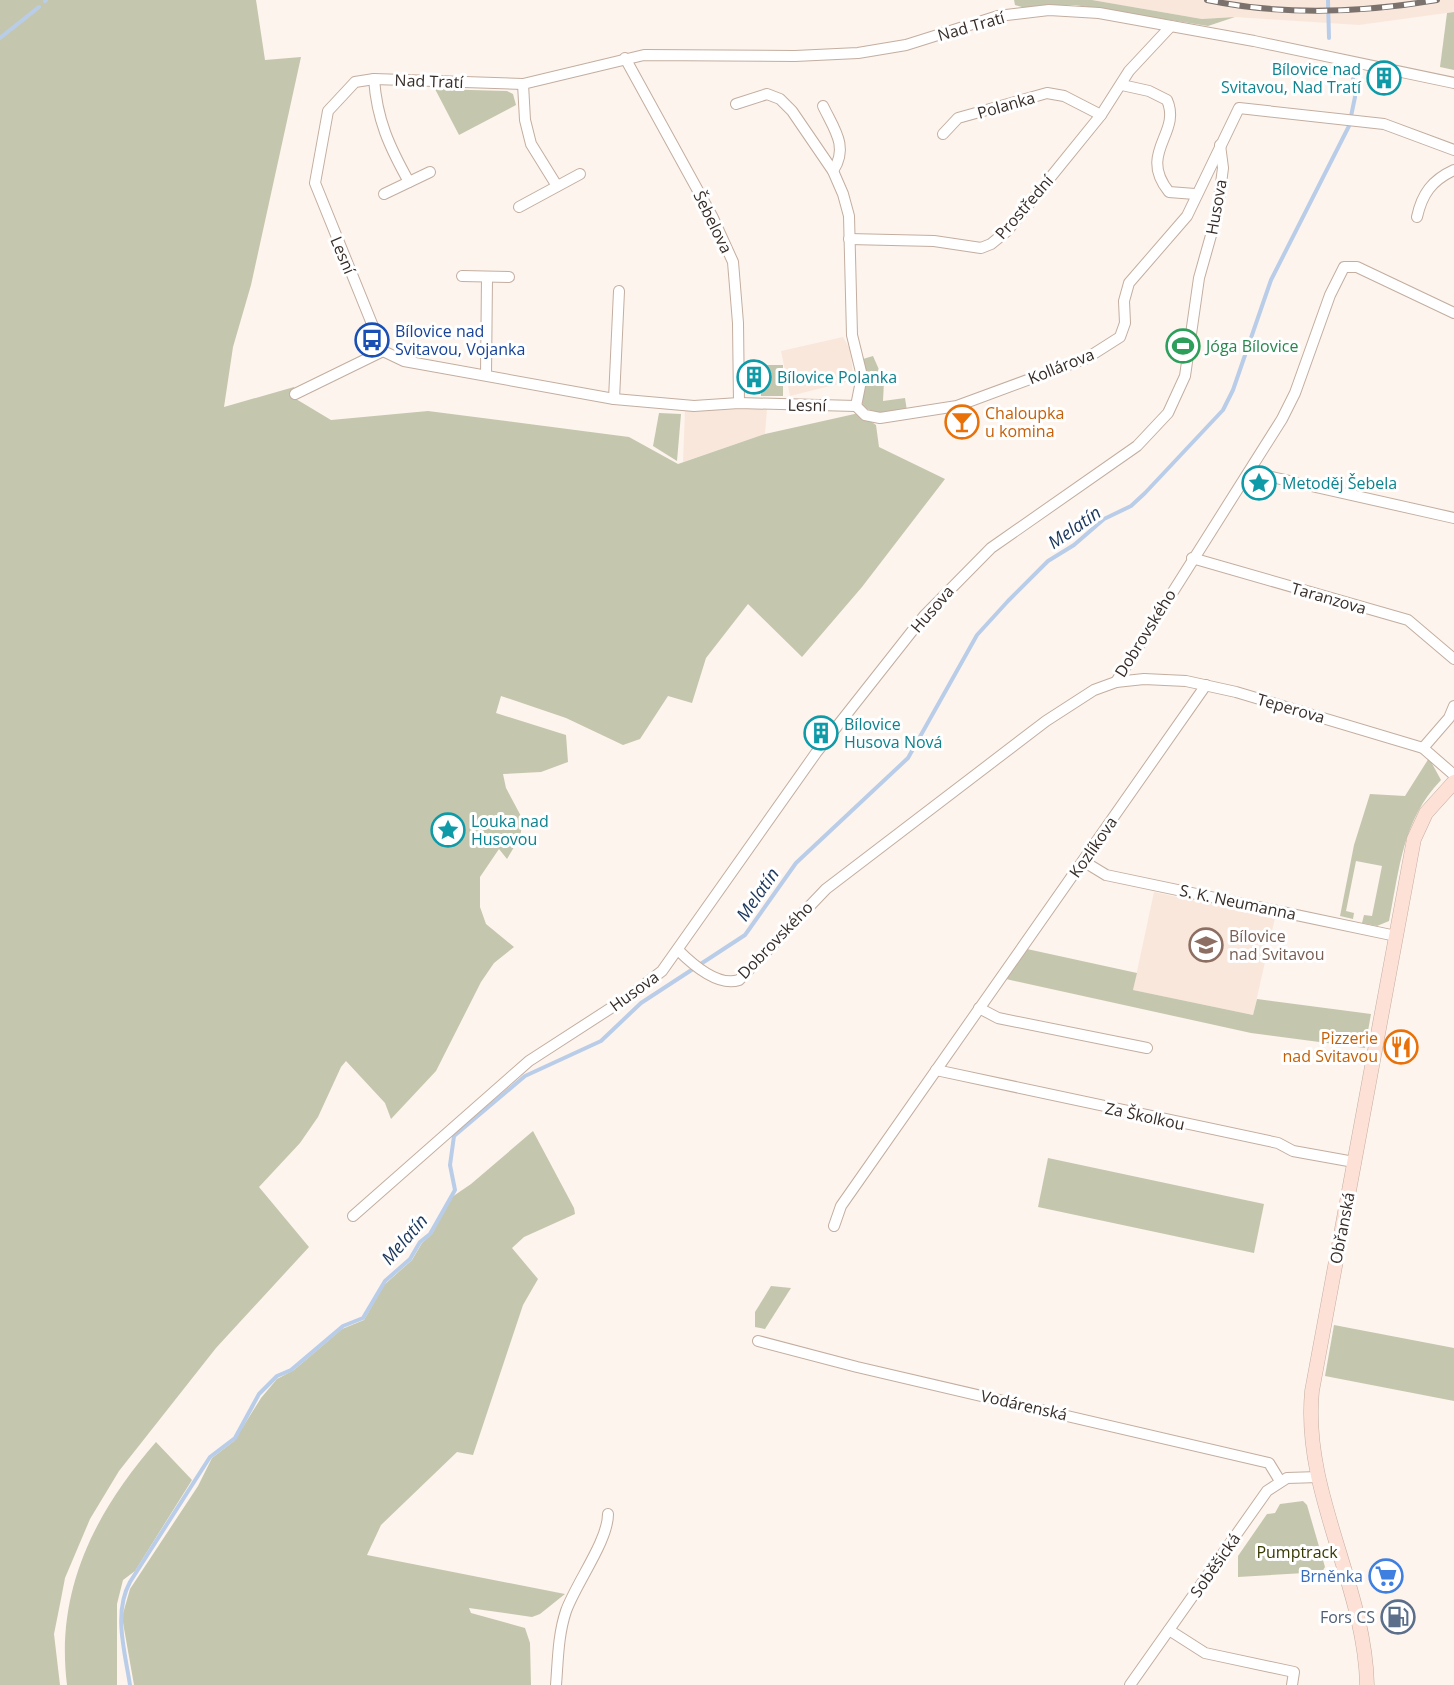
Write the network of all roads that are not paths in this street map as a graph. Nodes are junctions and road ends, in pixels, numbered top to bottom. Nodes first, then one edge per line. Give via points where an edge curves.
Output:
1 (1172, 26) junction
2 (625, 58) junction
3 (374, 79) junction
4 (1454, 83) edge
5 (523, 84) junction
6 (1122, 85) junction
7 (736, 104) dead end
8 (823, 106) dead end
9 (1101, 115) junction
10 (943, 134) dead end
11 (1220, 145) junction
12 (1454, 150) edge
13 (1454, 170) edge
14 (833, 171) junction
15 (430, 172) dead end
16 (580, 174) dead end
17 (409, 182) junction
18 (557, 186) junction
19 (384, 194) dead end
20 (1195, 194) junction
21 (519, 207) dead end
22 (1417, 217) dead end
23 (849, 239) junction
24 (462, 276) dead end
25 (487, 277) junction
26 (509, 277) dead end
27 (619, 291) dead end
28 (1454, 313) edge
29 (382, 351) junction
30 (486, 375) junction
31 (295, 394) dead end
32 (615, 399) junction
33 (740, 403) junction
34 (856, 405) junction
35 (1249, 472) junction
36 (1454, 518) edge
37 (1192, 558) junction
38 (1454, 659) edge
39 (1116, 682) junction
40 (1206, 685) junction
41 (1454, 706) edge
42 (1423, 748) junction
43 (1454, 775) edge
44 (1454, 782) edge
45 (1083, 861) junction
46 (1396, 936) junction
47 (678, 950) junction
48 (979, 1008) junction
49 (1147, 1048) dead end
50 (936, 1070) junction
51 (1354, 1162) junction
52 (353, 1216) dead end
53 (834, 1226) dead end
54 (758, 1341) dead end
55 (1319, 1477) junction
56 (1280, 1481) junction
57 (608, 1514) dead end
58 (1169, 1630) junction
59 (556, 1685) edge
60 (1130, 1685) edge
61 (1292, 1685) edge
62 (1367, 1685) edge

1 - 2 street, Nad Tratí via 1099,13 1049,10 998,16 906,45 858,53
1 - 4 street, Nad Tratí
1 - 6 street via 1129,71
2 - 5 street, Nad Tratí
2 - 33 street, Šebelova via 733,262
3 - 5 street, Nad Tratí
3 - 17 street, Nad Tratí via 376,107 387,141
3 - 29 street, Lesní via 355,82 328,111 315,183
5 - 18 street via 531,144
6 - 9 street
6 - 20 street via 1167,100 1171,115 1156,156 1159,180 1169,192
7 - 14 street via 762,95 780,99
8 - 14 street via 842,145 840,160
9 - 10 street, Polanka via 1064,96 1047,93 958,118
9 - 23 street, Prostřední via 1007,231 991,244 981,248 934,241
11 - 12 street via 1239,108 1383,124
11 - 20 street, Kollárova
11 - 47 street, Husova via 1223,168 1217,214 1199,278 1185,376 1168,413 1137,446 991,548 924,616 810,763
13 - 22 street via 1427,190
14 - 23 street via 849,216
15 - 17 street
16 - 18 street
17 - 19 street
18 - 21 street
20 - 34 street, Kollárova via 1186,216 1130,283 1120,337 1107,347 957,406 880,418 865,415
23 - 34 street via 852,334 862,376
24 - 25 street
25 - 26 street
25 - 30 street
27 - 32 street
28 - 35 street, Dobrovského via 1357,267 1344,267 1294,393
29 - 30 street, Lesní via 404,361
29 - 31 street
30 - 32 street, Lesní
32 - 33 street, Lesní via 694,406
33 - 34 street, Lesní
35 - 36 street
35 - 37 street, Dobrovského
37 - 38 street, Taranzova via 1408,620
37 - 39 street, Dobrovského
39 - 40 street, Teperova via 1144,679
39 - 47 street, Dobrovského via 1094,690 1046,721 826,889 739,980 722,981
40 - 42 street, Teperova
40 - 45 street, Kozlíkova
41 - 42 street via 1449,718
42 - 43 street, Teperova
44 - 46 main road, Obřanská via 1426,813 1415,838
45 - 46 street, S. K. Neumanna via 1106,875
45 - 48 street, Kozlíkova
46 - 51 main road, Obřanská
47 - 52 street, Husova via 662,971 631,995 529,1061
48 - 49 street via 998,1018
48 - 50 street, Kozlíkova
50 - 51 street, Za Školkou
50 - 53 street, Kozlíkova via 841,1206
51 - 55 main road, Obřanská via 1312,1391 1312,1436
54 - 56 street, Vodárenská via 1269,1463
55 - 56 street
55 - 62 main road, Obřanská via 1358,1623
56 - 58 street, Soběšická via 1252,1510
57 - 59 street via 607,1530 575,1589 561,1628
58 - 60 street, Soběšická
58 - 61 street via 1205,1653 1294,1672

